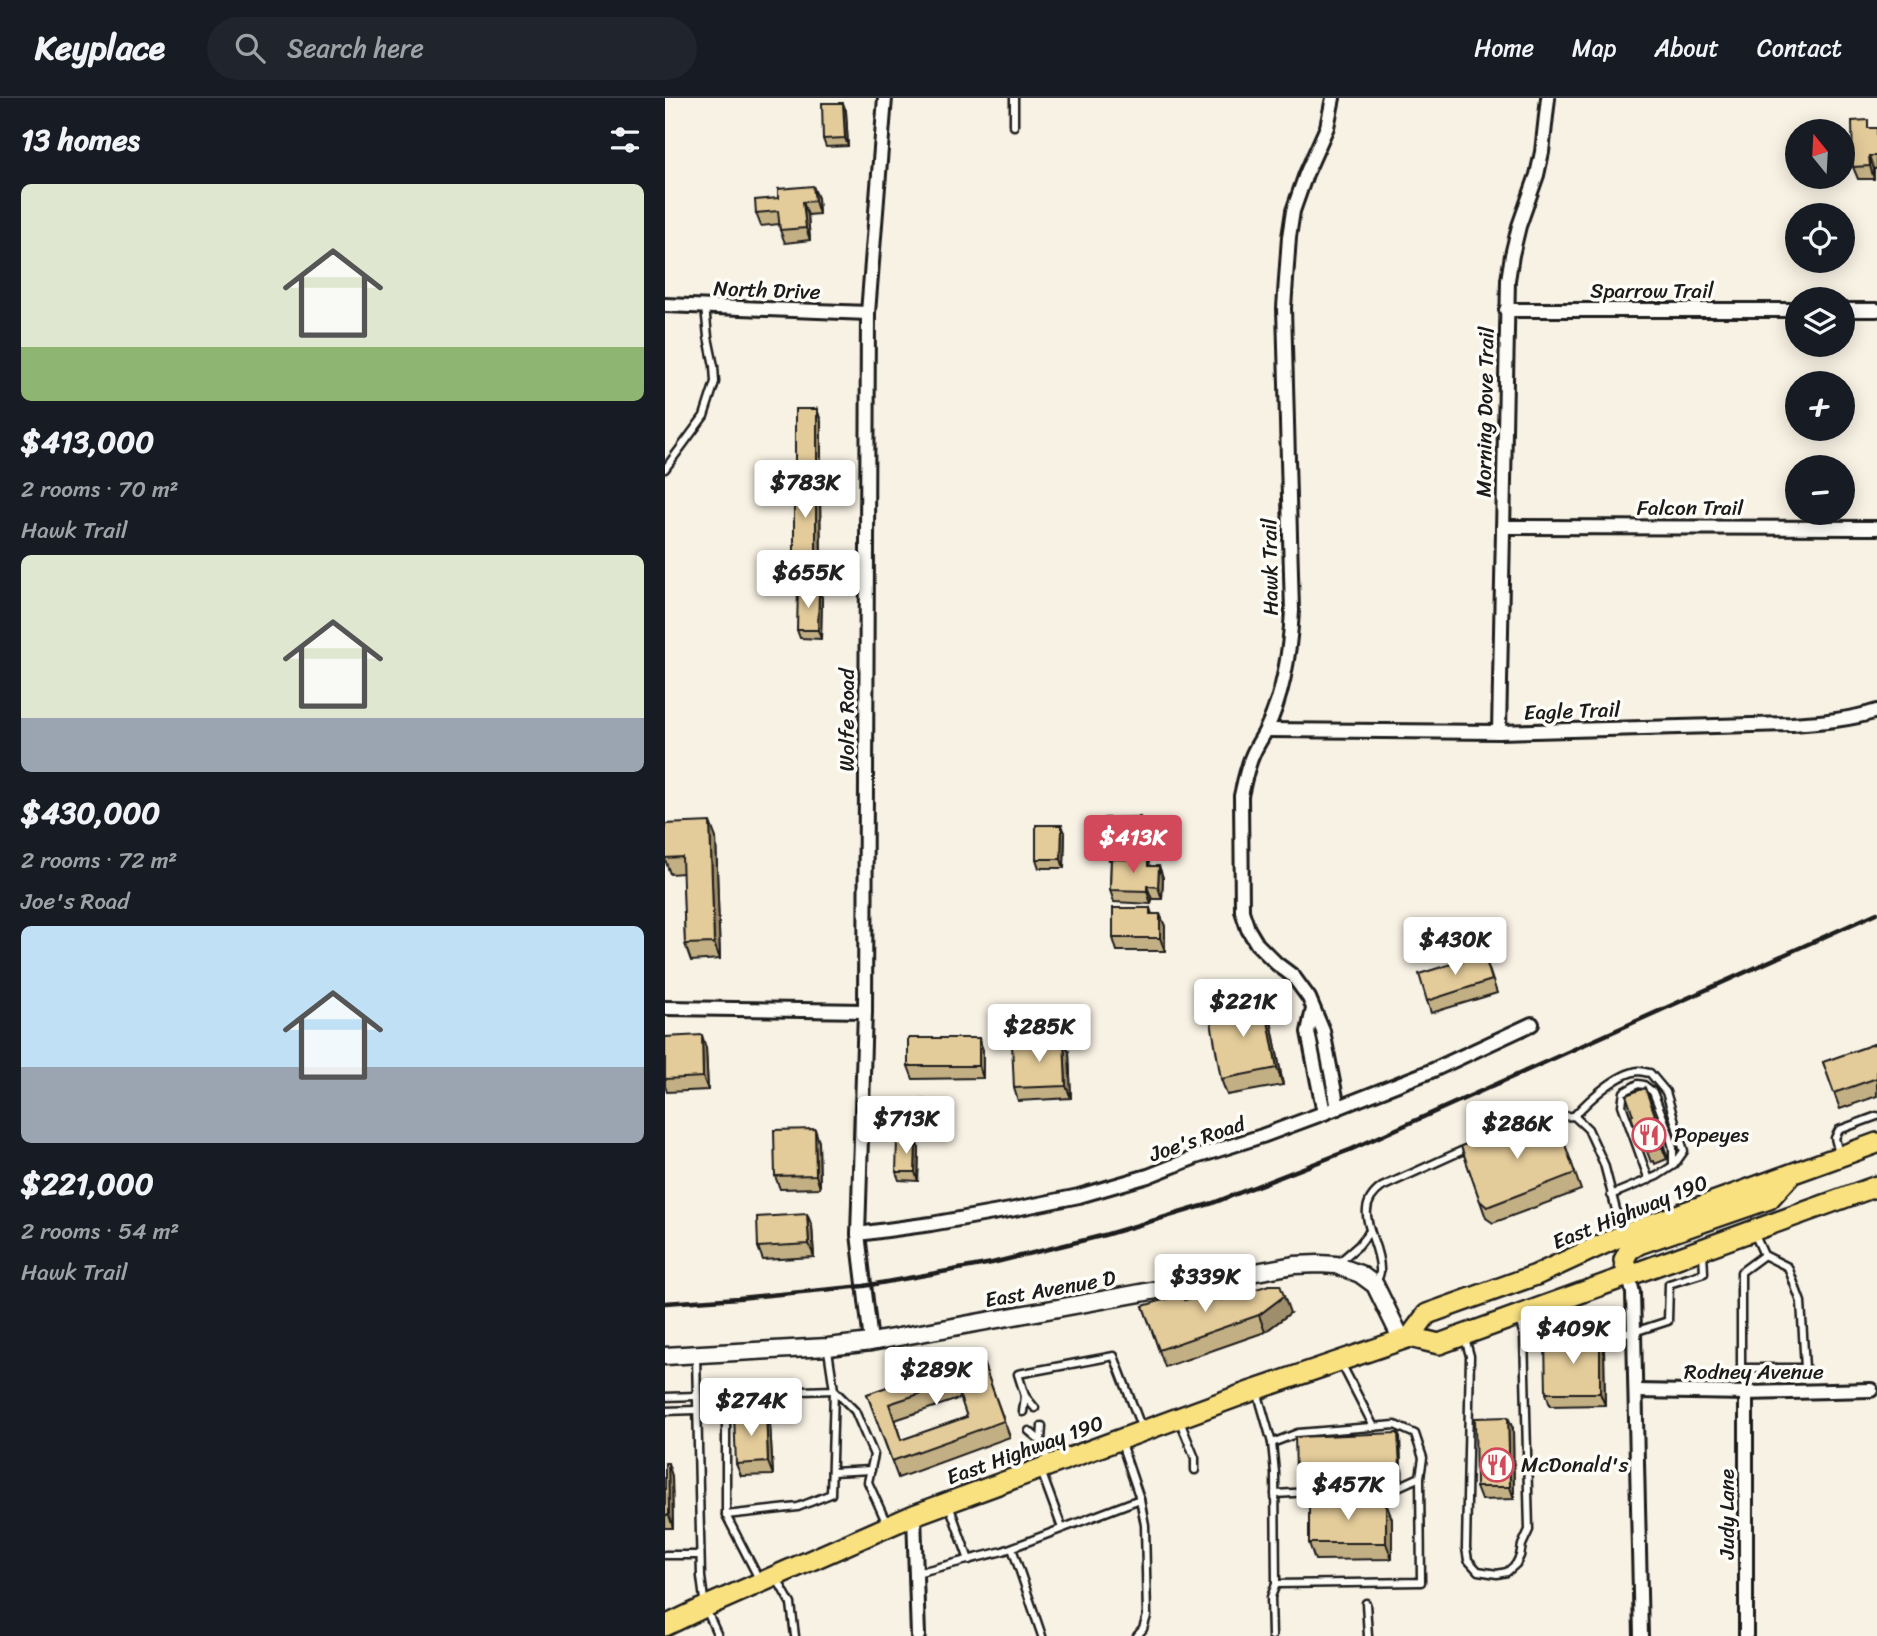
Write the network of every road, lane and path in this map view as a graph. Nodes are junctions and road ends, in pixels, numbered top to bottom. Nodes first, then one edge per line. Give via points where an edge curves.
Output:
1 (885, 98) edge
2 (1014, 98) edge
3 (1333, 98) edge
4 (1548, 98) edge
5 (1013, 126) dead end
6 (665, 305) edge
7 (705, 307) junction
8 (1506, 310) junction
9 (1785, 310) edge
10 (1855, 310) edge
11 (1877, 310) edge
12 (868, 313) junction
13 (665, 469) edge
14 (1503, 527) junction
15 (1877, 527) edge
16 (1877, 711) edge
17 (1266, 730) junction
18 (1499, 732) junction
19 (665, 1008) edge
20 (1313, 1008) junction
21 (865, 1010) junction
22 (1532, 1024) dead end
23 (1338, 1108) junction
24 (1324, 1113) junction
25 (1574, 1116) junction
26 (1877, 1116) edge
27 (1515, 1128) edge
28 (1877, 1143) edge
29 (1471, 1146) edge
30 (1840, 1156) junction
31 (1674, 1166) junction
32 (1792, 1174) junction
33 (1649, 1180) junction
34 (1877, 1186) edge
35 (1611, 1195) junction
36 (1370, 1230) junction
37 (1753, 1231) junction
38 (858, 1234) junction
39 (1623, 1235) junction
40 (1703, 1250) junction
41 (1764, 1255) junction
42 (1336, 1265) junction
43 (1629, 1277) junction
44 (1375, 1285) junction
45 (1565, 1300) junction
46 (1518, 1316) junction
47 (1635, 1332) junction
48 (1464, 1336) junction
49 (1406, 1339) junction
50 (871, 1342) junction
51 (828, 1347) junction
52 (665, 1356) edge
53 (696, 1356) junction
54 (1341, 1361) junction
55 (1741, 1368) junction
56 (1256, 1389) junction
57 (834, 1390) junction
58 (1871, 1390) dead end
59 (1636, 1391) junction
60 (1746, 1393) junction
61 (697, 1396) junction
62 (1025, 1396) junction
63 (665, 1397) edge
64 (1035, 1408) dead end
65 (697, 1410) junction
66 (665, 1411) edge
67 (1023, 1412) dead end
68 (1179, 1418) junction
69 (1041, 1426) dead end
70 (1383, 1426) junction
71 (1398, 1426) junction
72 (1374, 1427) junction
73 (1361, 1428) junction
74 (1341, 1429) junction
75 (1029, 1431) dead end
76 (1143, 1431) junction
77 (1319, 1431) junction
78 (1301, 1433) junction
79 (1398, 1437) edge
80 (1361, 1438) edge
81 (1384, 1438) edge
82 (1120, 1439) junction
83 (1342, 1439) edge
84 (1320, 1440) edge
85 (1041, 1441) junction
86 (1302, 1441) edge
87 (1272, 1443) junction
88 (1045, 1467) junction
89 (871, 1470) junction
90 (1195, 1470) dead end
91 (1398, 1471) edge
92 (832, 1472) junction
93 (1384, 1472) edge
94 (1342, 1473) edge
95 (1363, 1473) edge
96 (1320, 1474) edge
97 (1302, 1475) edge
98 (1420, 1477) junction
99 (1398, 1487) junction
100 (1384, 1488) junction
101 (1362, 1489) junction
102 (1343, 1490) junction
103 (1320, 1491) junction
104 (1302, 1492) junction
105 (1275, 1494) junction
106 (1140, 1499) junction
107 (948, 1503) junction
108 (726, 1515) junction
109 (914, 1516) junction
110 (888, 1527) junction
111 (1062, 1528) junction
112 (1011, 1548) junction
113 (665, 1555) edge
114 (700, 1555) junction
115 (969, 1560) junction
116 (916, 1573) junction
117 (768, 1579) junction
118 (1276, 1584) junction
119 (1366, 1603) dead end
120 (705, 1607) junction
121 (665, 1626) edge
122 (718, 1636) edge
123 (795, 1636) edge
124 (918, 1636) edge
125 (1042, 1636) edge
126 (1137, 1636) edge
127 (1272, 1636) edge
128 (1368, 1636) edge
129 (1641, 1636) edge
130 (1746, 1636) edge

1 - 12 street, Wolfe Road
2 - 5 lane
3 - 17 street, Hawk Trail via 1327,127 1293,211 1289,237 1284,308 1291,632 1280,690
4 - 8 street, Morning Dove Trail via 1537,175 1511,255
6 - 7 street, North Drive
7 - 12 street, North Drive
7 - 13 lane via 715,382 704,416
8 - 9 street, Sparrow Trail
8 - 14 street, Morning Dove Trail
10 - 11 street
12 - 21 street, Wolfe Road
14 - 15 street, Falcon Trail
14 - 18 street, Morning Dove Trail
16 - 18 street, Eagle Trail via 1793,724
17 - 18 street, Eagle Trail
17 - 20 street, Hawk Trail via 1252,755 1241,796 1242,911 1257,944 1293,975
19 - 21 street
20 - 23 street, Hawk Trail via 1323,1031
20 - 24 street via 1308,1032
21 - 38 street, Wolfe Road
22 - 23 street, Joe's Road
23 - 24 street, Joe's Road
24 - 38 street, Joe's Road via 1148,1177 1079,1196
25 - 27 lane via 1536,1118
25 - 31 lane via 1611,1083 1639,1071 1650,1073 1666,1092 1684,1151
25 - 35 lane via 1588,1129 1604,1164
26 - 30 lane via 1839,1130 1835,1138
28 - 30 main road, East Highway 190
29 - 36 lane via 1372,1194 1366,1208
30 - 32 main road, East Highway 190
31 - 33 lane
31 - 33 lane via 1673,1147 1653,1092 1638,1084 1624,1092 1622,1105
32 - 39 main road, East Highway 190
32 - 43 main road via 1769,1199 1639,1244 1624,1260
33 - 35 lane
34 - 37 main road, East Highway 190
35 - 39 lane
36 - 42 lane
36 - 44 lane via 1381,1271
37 - 40 main road, East Highway 190
37 - 41 lane
38 - 50 street, Wolfe Road
39 - 49 main road, East Highway 190 via 1536,1276 1427,1314
40 - 43 main road, East Highway 190
40 - 47 lane via 1704,1273 1669,1284 1668,1321
41 - 55 lane via 1741,1272
41 - 55 lane via 1788,1267 1801,1302 1805,1368
42 - 44 main road, East Avenue D
42 - 50 main road, East Avenue D via 1294,1265
43 - 45 main road, East Highway 190
43 - 47 street
44 - 49 main road
45 - 46 main road, East Highway 190
45 - 47 lane via 1582,1336
46 - 48 main road, East Highway 190
46 - 48 lane via 1524,1335 1529,1530 1516,1564 1497,1574 1478,1572 1468,1560 1466,1548 1470,1356
47 - 59 street
48 - 49 main road, East Highway 190 via 1439,1345
49 - 54 main road, East Highway 190
50 - 51 main road, East Avenue D
51 - 53 main road, East Avenue D
51 - 57 lane
52 - 53 main road, East Avenue D
53 - 61 lane
54 - 56 main road, East Highway 190
54 - 72 lane
55 - 60 lane
56 - 68 main road, East Highway 190
56 - 87 lane
57 - 89 lane via 855,1410 874,1455
57 - 92 lane
57 - 108 lane via 741,1392 726,1408
58 - 60 street, Rodney Avenue
59 - 60 street, Rodney Avenue
59 - 129 street
60 - 130 street, Judy Lane
61 - 63 lane
61 - 65 lane
62 - 64 lane
62 - 67 lane
62 - 76 lane via 1018,1374 1114,1356
65 - 66 lane
65 - 114 lane
68 - 76 main road, East Highway 190
68 - 90 lane via 1195,1458
69 - 85 lane
70 - 71 lane
70 - 72 lane
70 - 81 lane
71 - 79 lane
71 - 98 lane via 1415,1434 1423,1458
72 - 73 lane
73 - 74 lane
73 - 80 lane
74 - 77 lane
74 - 83 lane
75 - 85 lane
76 - 82 main road, East Highway 190
77 - 78 lane
77 - 84 lane
78 - 86 lane
78 - 87 lane
82 - 88 main road, East Highway 190
82 - 106 lane
85 - 88 lane
87 - 105 lane
88 - 107 main road, East Highway 190
88 - 111 lane
89 - 92 lane
89 - 110 lane via 868,1482
91 - 99 lane
92 - 108 lane via 831,1494 798,1507
93 - 100 lane
94 - 102 lane
95 - 101 lane
96 - 103 lane
97 - 104 lane
98 - 99 lane
98 - 118 lane via 1421,1582
99 - 100 lane
100 - 101 lane
101 - 102 lane
102 - 103 lane
103 - 104 lane
104 - 105 lane
105 - 118 lane
106 - 111 lane
106 - 126 lane via 1147,1616
107 - 109 main road, East Highway 190
107 - 115 lane
108 - 117 lane
109 - 110 main road, East Highway 190
109 - 116 street
110 - 117 main road, East Highway 190
111 - 112 lane
112 - 115 lane
112 - 125 lane
113 - 114 lane
114 - 120 lane
115 - 116 lane
116 - 124 street
117 - 120 main road, East Highway 190
117 - 123 lane via 791,1604
118 - 127 lane via 1271,1597
119 - 128 lane
120 - 121 main road, East Highway 190
120 - 122 lane

